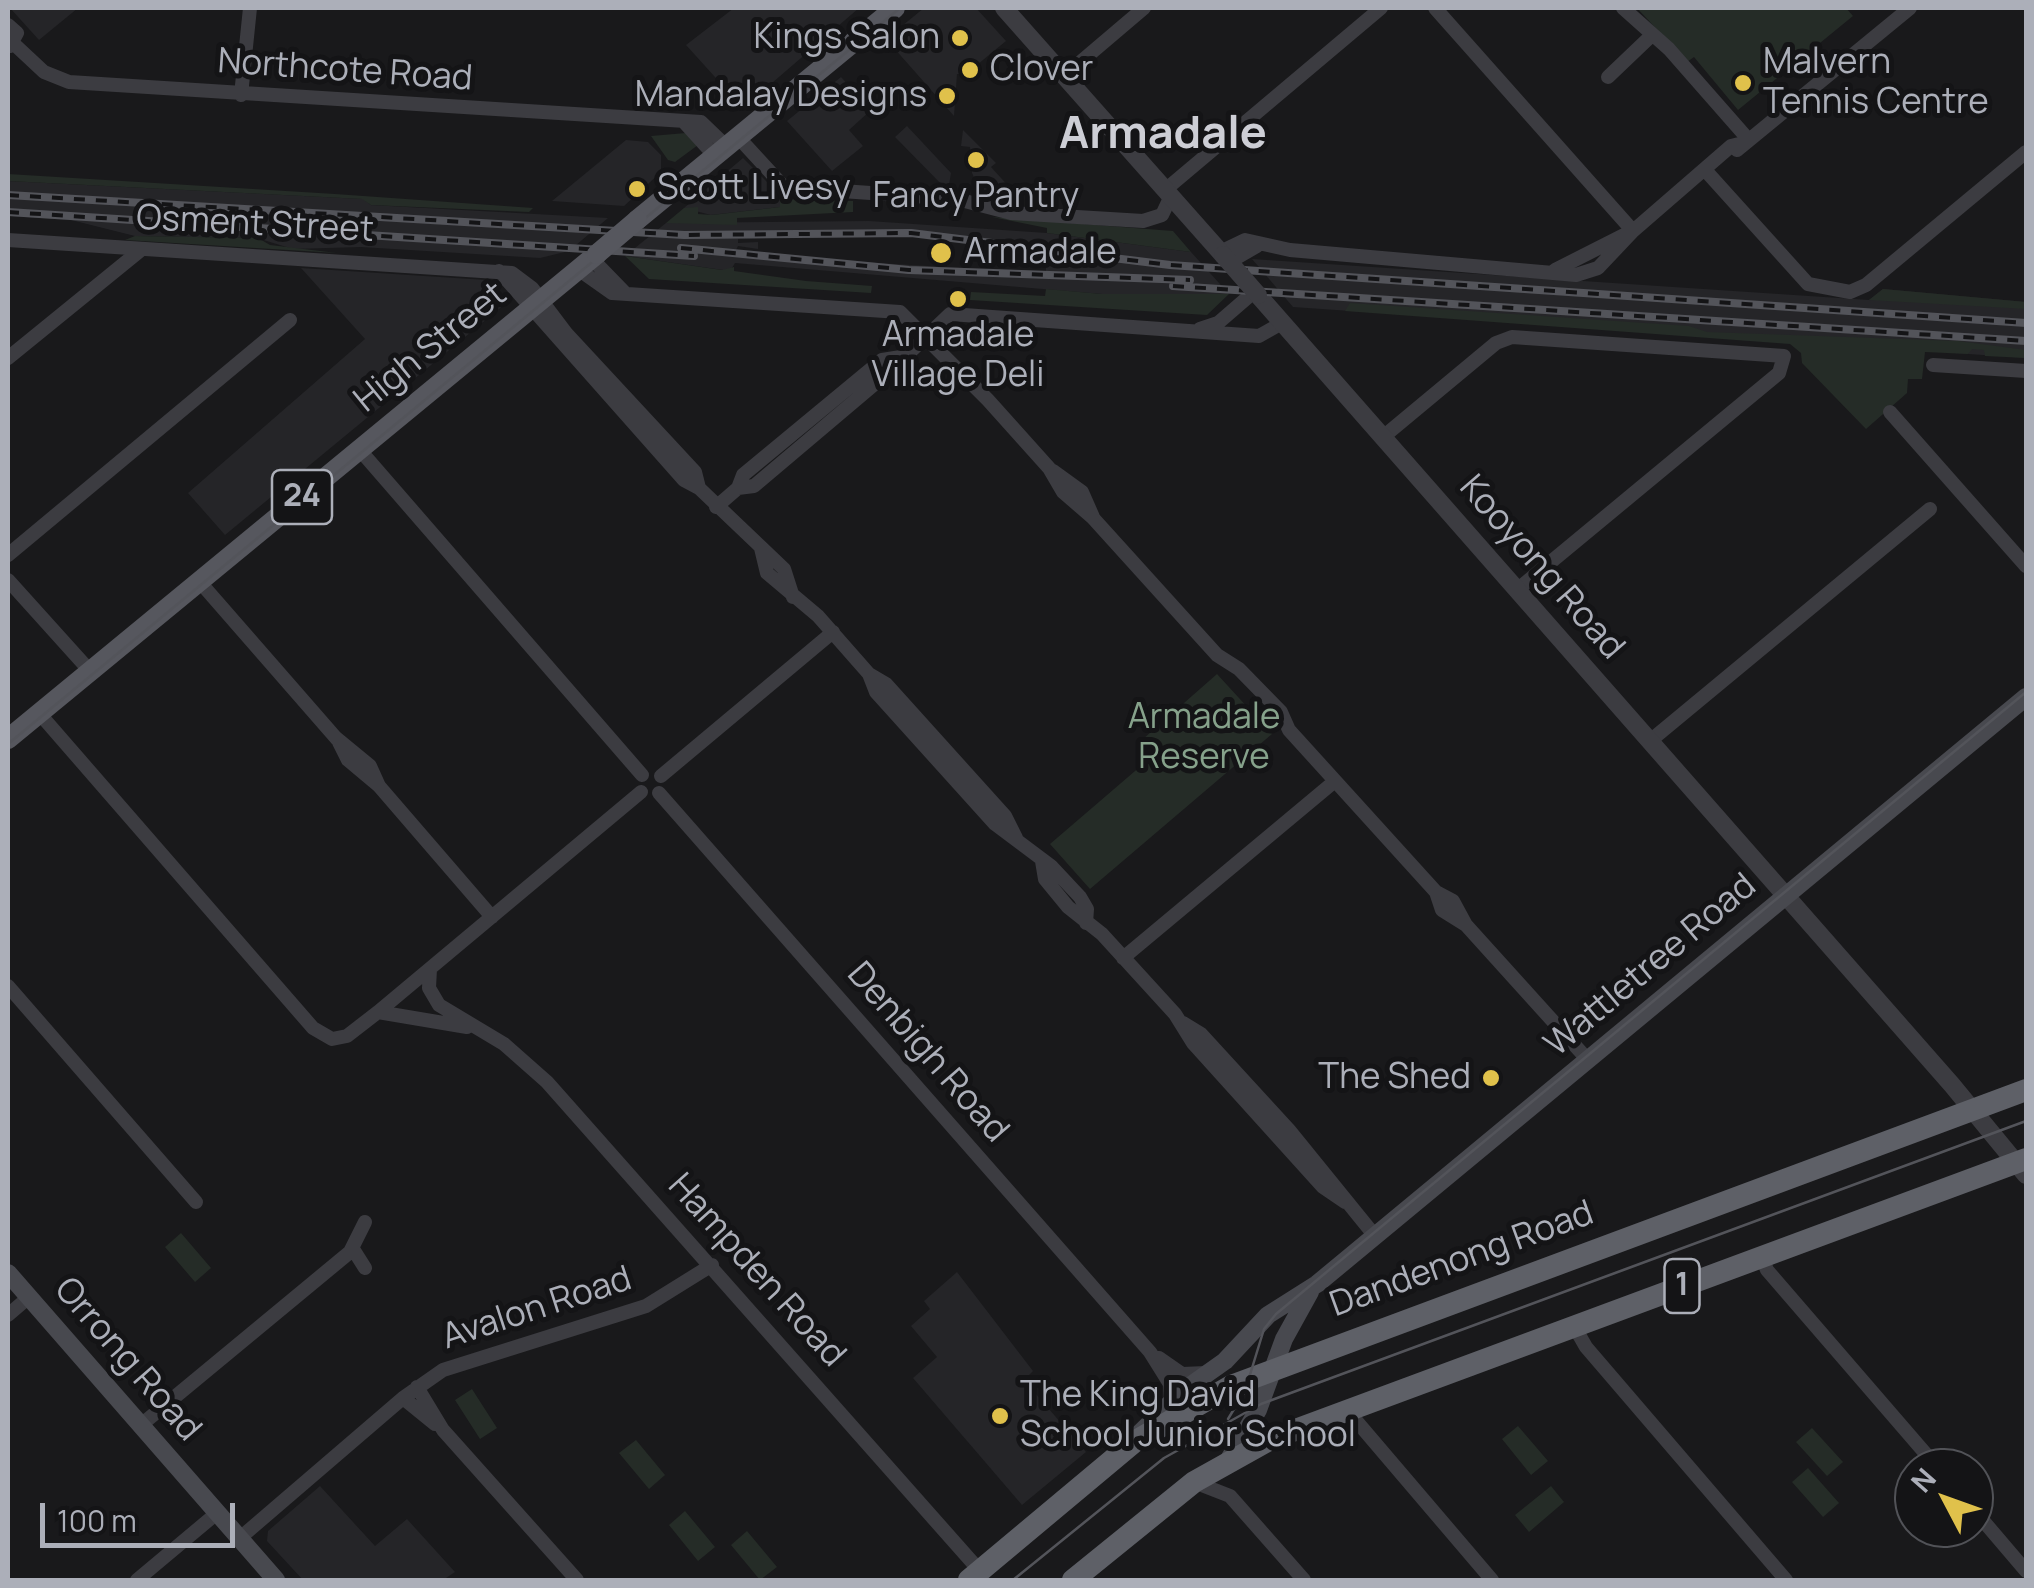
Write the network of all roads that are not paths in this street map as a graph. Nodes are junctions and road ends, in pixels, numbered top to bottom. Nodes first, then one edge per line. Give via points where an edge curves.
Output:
1 (250, 8) edge
2 (895, 8) edge
3 (1004, 8) edge
4 (1144, 8) edge
5 (1381, 8) edge
6 (1435, 8) edge
7 (1623, 8) edge
8 (1897, 8) edge
9 (1910, 8) edge
10 (8, 25) edge
11 (1652, 35) junction
12 (1873, 35) junction
13 (11, 45) edge
14 (1064, 76) junction
15 (1608, 77) dead end
16 (241, 94) junction
17 (1745, 141) junction
18 (727, 146) junction
19 (2026, 152) edge
20 (1709, 168) junction
21 (1168, 193) junction
22 (1633, 231) junction
23 (8, 240) edge
24 (142, 249) junction
25 (1227, 255) junction
26 (589, 260) junction
27 (1254, 294) junction
28 (536, 304) junction
29 (290, 320) dead end
30 (1282, 323) junction
31 (1194, 329) junction
32 (925, 336) junction
33 (8, 358) edge
34 (1933, 365) dead end
35 (2026, 371) edge
36 (1890, 412) dead end
37 (1383, 437) junction
38 (359, 450) junction
39 (716, 507) junction
40 (1930, 509) dead end
41 (8, 554) edge
42 (2026, 566) edge
43 (8, 580) edge
44 (199, 582) junction
45 (1517, 590) junction
46 (832, 632) junction
47 (90, 671) junction
48 (2026, 696) edge
49 (39, 713) junction
50 (8, 739) edge
51 (1650, 742) junction
52 (642, 775) junction
53 (661, 776) junction
54 (1335, 781) junction
55 (641, 792) junction
56 (659, 793) junction
57 (1786, 896) junction
58 (492, 917) junction
59 (1123, 958) junction
60 (430, 969) junction
61 (8, 986) edge
62 (378, 1012) junction
63 (473, 1028) junction
64 (1588, 1060) junction
65 (2026, 1090) edge
66 (1973, 1109) junction
67 (2023, 1166) edge
68 (196, 1202) dead end
69 (366, 1222) dead end
70 (1375, 1236) junction
71 (353, 1249) junction
72 (1762, 1257) junction
73 (707, 1260) junction
74 (366, 1268) dead end
75 (8, 1273) edge
76 (1317, 1284) junction
77 (28, 1297) junction
78 (8, 1315) edge
79 (1574, 1326) junction
80 (1150, 1352) junction
81 (1274, 1368) junction
82 (1212, 1370) junction
83 (417, 1387) junction
84 (403, 1398) junction
85 (1171, 1401) junction
86 (1347, 1410) junction
87 (141, 1426) junction
88 (444, 1430) junction
89 (1921, 1448) edge
90 (1120, 1454) junction
91 (1226, 1462) junction
92 (1194, 1482) junction
93 (1230, 1496) junction
94 (217, 1513) junction
95 (1994, 1534) edge
96 (240, 1538) junction
97 (2026, 1572) edge
98 (975, 1576) edge
99 (136, 1580) edge
100 (276, 1580) edge
101 (577, 1580) edge
102 (1073, 1580) edge
103 (1304, 1580) edge
104 (1492, 1580) edge
105 (1786, 1580) edge

1 - 16 street
2 - 18 main road, High Street / 24
3 - 14 street, Kooyong Road
4 - 14 street
5 - 21 street, Northcote Road
6 - 22 street
7 - 11 street
8 - 12 street
9 - 12 street
10 - 13 street via 16,32
11 - 15 street
11 - 17 street
12 - 17 street
13 - 16 street, Northcote Road via 61,80
14 - 21 street, Kooyong Road
16 - 18 street, Northcote Road via 685,123
17 - 20 street
18 - 21 street, Northcote Road via 784,187 957,200 1011,213 1143,221 1162,215
18 - 26 main road, High Street / 24, bridge
19 - 20 street via 1850,292 1808,284
20 - 22 street
21 - 25 street, Kooyong Road
22 - 25 street via 1555,270 1240,240
23 - 24 street, Osment Street
24 - 28 street, Osment Street via 499,270
24 - 33 street
25 - 27 street, Kooyong Road, bridge
26 - 28 main road, High Street / 24
26 - 32 street via 604,291 894,310
27 - 30 street, Kooyong Road
27 - 31 street via 1218,323
28 - 38 main road, High Street / 24
28 - 39 street, Osment Street via 684,480
29 - 41 street
30 - 31 street via 1258,336
30 - 37 street, Kooyong Road
31 - 32 street via 971,315
32 - 39 street via 890,371 798,439 754,486 738,488
32 - 54 street via 1048,468 1082,492 1094,518 1217,654 1281,712
34 - 35 street
36 - 42 street
37 - 45 street, Kooyong Road
37 - 45 street via 1496,343 1512,337 1778,352 1785,359 1778,373
38 - 44 main road, High Street / 24
38 - 52 street
39 - 46 street, Osment Street via 786,573 792,596
40 - 51 street
43 - 47 street
44 - 47 main road, High Street / 24
44 - 58 street via 348,760
45 - 51 street, Kooyong Road
46 - 53 street
46 - 59 street, Osment Street via 919,719 1005,816 1016,838 1082,900 1086,923
47 - 49 main road, High Street / 24
48 - 57 main road, Wattletree Road
49 - 50 main road, High Street / 24
49 - 62 street via 319,1034 343,1038
51 - 57 street, Kooyong Road
52 - 53 street
52 - 55 street
53 - 56 street
54 - 59 street
54 - 64 street via 1460,910 1466,925
55 - 56 street
55 - 58 street
56 - 80 street, Denbigh Road
57 - 64 main road, Wattletree Road
57 - 66 street, Kooyong Road
58 - 60 street
59 - 70 street, Osment Street via 1322,1187
60 - 62 street
60 - 63 street, Hampden Road via 435,1000
61 - 68 street
62 - 63 street, Hampden Road
63 - 73 street, Hampden Road via 533,1068
64 - 70 main road, Wattletree Road
65 - 66 highway, Dandenong Road / 1
66 - 67 street, Kooyong Road
66 - 81 highway, Dandenong Road / 1
67 - 72 highway, 1
69 - 71 street
70 - 76 main road, Wattletree Road
71 - 74 street
71 - 87 street
72 - 79 highway, 1
72 - 89 street
73 - 83 street, Avalon Road via 670,1294 622,1316 458,1364
73 - 98 street, Hampden Road
75 - 77 main road, Orrong Road
76 - 81 main road, Wattletree Road via 1285,1335
76 - 82 main road, Wattletree Road via 1268,1315
77 - 78 street
77 - 87 main road, Orrong Road
79 - 86 highway, 1
79 - 105 street
80 - 82 street, Denbigh Road via 1188,1376
80 - 85 street, Denbigh Road
81 - 90 highway, Dandenong Road / 1 via 1182,1412
81 - 91 main road, Wattletree Road
82 - 85 main road, Wattletree Road
83 - 84 street, Avalon Road
83 - 88 street
84 - 88 street
84 - 96 street, Avalon Road
85 - 90 main road, Wattletree Road
86 - 91 highway, 1
86 - 104 street
87 - 94 main road, Orrong Road
88 - 101 street
90 - 98 highway, Dandenong Road / 1
91 - 92 highway, 1
91 - 93 street
92 - 93 street
92 - 102 highway, 1
93 - 103 street
94 - 96 main road, Orrong Road
94 - 99 street
95 - 97 street
96 - 100 main road, Orrong Road

